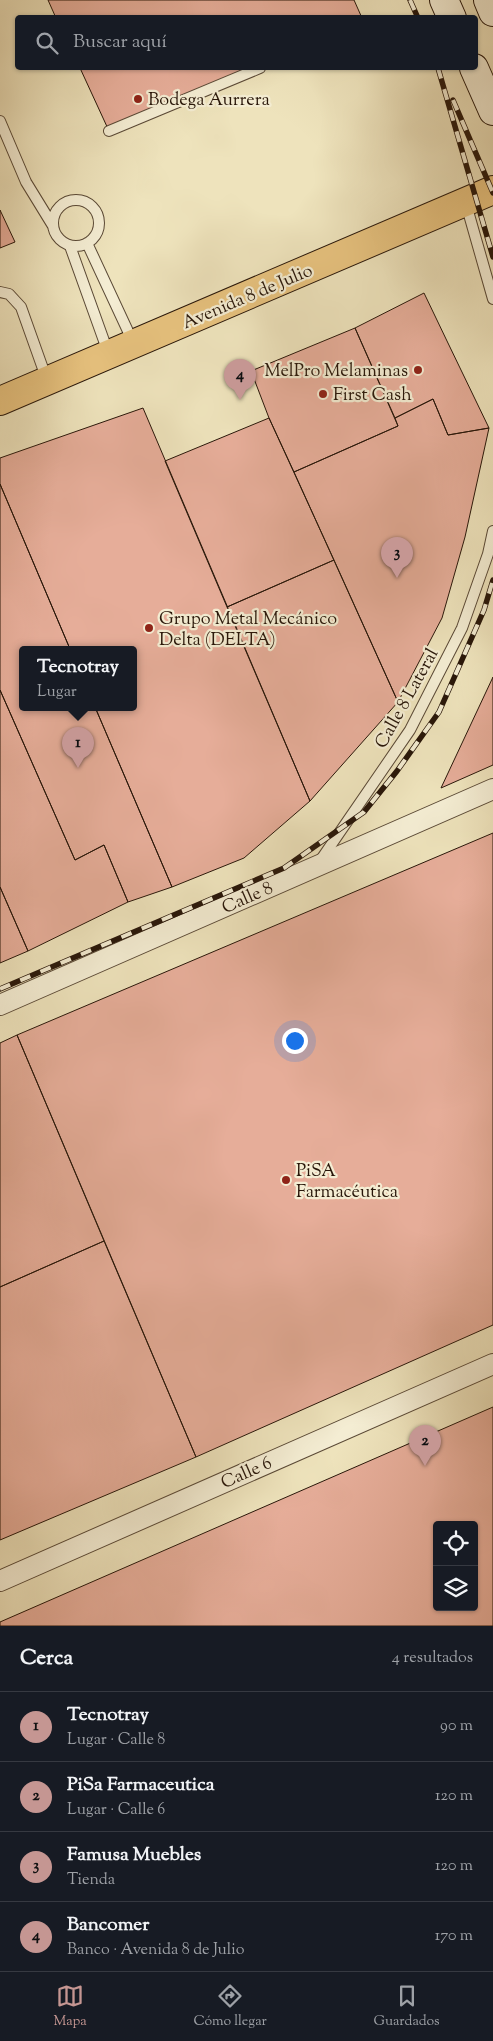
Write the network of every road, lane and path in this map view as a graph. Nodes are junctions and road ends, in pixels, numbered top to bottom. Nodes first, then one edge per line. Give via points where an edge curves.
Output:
1 (444, 0) edge
2 (488, 0) edge
3 (493, 12) edge
4 (451, 15) edge
5 (255, 70) edge
6 (475, 70) edge
7 (493, 111) edge
8 (0, 121) edge
9 (109, 131) dead end
10 (493, 190) edge
11 (465, 202) junction
12 (53, 226) junction
13 (88, 243) junction
14 (70, 246) junction
15 (0, 292) edge
16 (493, 299) edge
17 (134, 345) junction
18 (109, 356) junction
19 (47, 381) junction
20 (0, 401) edge
21 (493, 531) edge
22 (493, 789) edge
23 (317, 866) junction
24 (0, 1005) edge
25 (493, 1364) edge
26 (0, 1581) edge

1 - 4 main road
2 - 3 main road
5 - 9 lane
6 - 7 main road
8 - 12 lane via 26,182
10 - 11 main road, Avenida 8 de Julio
11 - 16 lane
11 - 17 main road, Avenida 8 de Julio
12 - 13 lane via 58,209 65,203 82,199 96,212 99,220 99,229
12 - 14 lane via 56,234
13 - 14 lane
13 - 17 lane
14 - 18 lane
15 - 19 lane via 9,294 21,307
17 - 18 main road, Avenida 8 de Julio
18 - 19 main road, Avenida 8 de Julio
19 - 20 main road, Avenida 8 de Julio
21 - 23 lane, Calle 8 Lateral via 462,628 410,730
22 - 23 street, Calle 8
23 - 24 street, Calle 8
25 - 26 street, Calle 6

